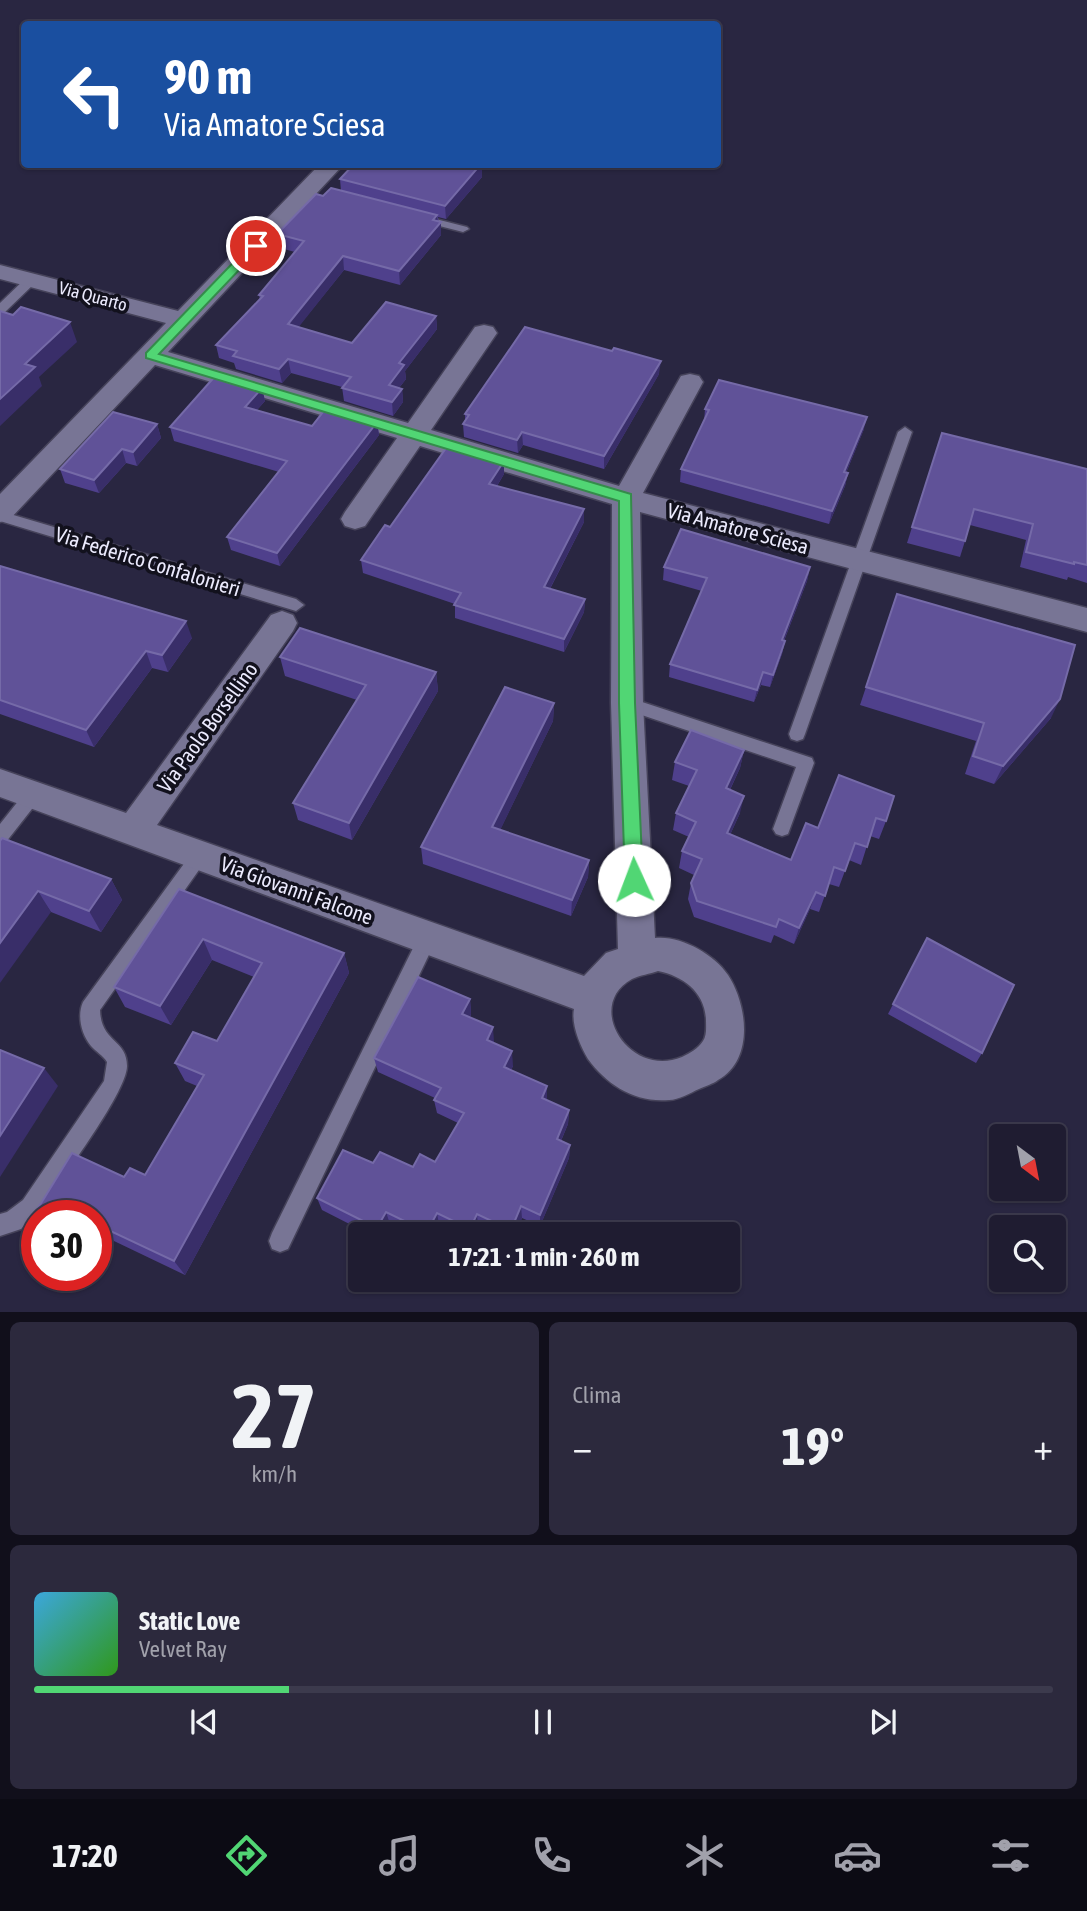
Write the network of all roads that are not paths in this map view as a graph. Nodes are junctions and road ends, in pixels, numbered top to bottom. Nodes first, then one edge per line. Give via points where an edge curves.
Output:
1 (330, 168) edge
2 (412, 216) edge
3 (463, 229) dead end
4 (0, 272) edge
5 (31, 280) junction
6 (0, 310) edge
7 (185, 320) junction
8 (484, 333) dead end
9 (150, 355) junction
10 (690, 382) dead end
11 (905, 432) dead end
12 (412, 435) junction
13 (626, 498) junction
14 (0, 514) edge
15 (355, 519) dead end
16 (859, 560) junction
17 (289, 614) joint
18 (1087, 620) edge
19 (627, 703) junction
20 (797, 734) dead end
21 (16, 789) edge
22 (782, 829) dead end
23 (132, 832) junction
24 (0, 837) edge
25 (200, 856) junction
26 (428, 938) junction
27 (637, 957) junction
28 (594, 998) junction
29 (0, 1226) edge
30 (280, 1241) dead end

1 - 7 street, Via Federico Confalonieri via 316,191
2 - 3 lane
4 - 5 street, Via Quarto
5 - 6 lane
5 - 7 street, Via Quarto
7 - 9 street, Via Federico Confalonieri
8 - 12 street
9 - 12 street, Via Amatore Sciesa
9 - 14 street, Via Federico Confalonieri
10 - 13 street
11 - 16 lane
12 - 13 street, Via Amatore Sciesa
12 - 15 street
13 - 16 street, Via Amatore Sciesa
13 - 19 street
14 - 17 lane, Via Federico Confalonieri
16 - 18 street, Via Amatore Sciesa
16 - 20 lane
17 - 23 street, Via Paolo Borsellino
19 - 22 lane via 806,763
19 - 27 street
21 - 23 street, Via Giovanni Falcone
21 - 24 lane
23 - 25 street, Via Giovanni Falcone
25 - 26 street, Via Giovanni Falcone
25 - 29 lane via 90,1008 89,1028 118,1063 113,1085 30,1208
26 - 28 street, Via Giovanni Falcone
26 - 30 lane
27 - 28 street via 603,979
27 - 28 street via 659,954 680,959 714,984 727,1025 722,1045 710,1063 692,1076 671,1082 648,1081 626,1073 608,1059 596,1040 591,1019

